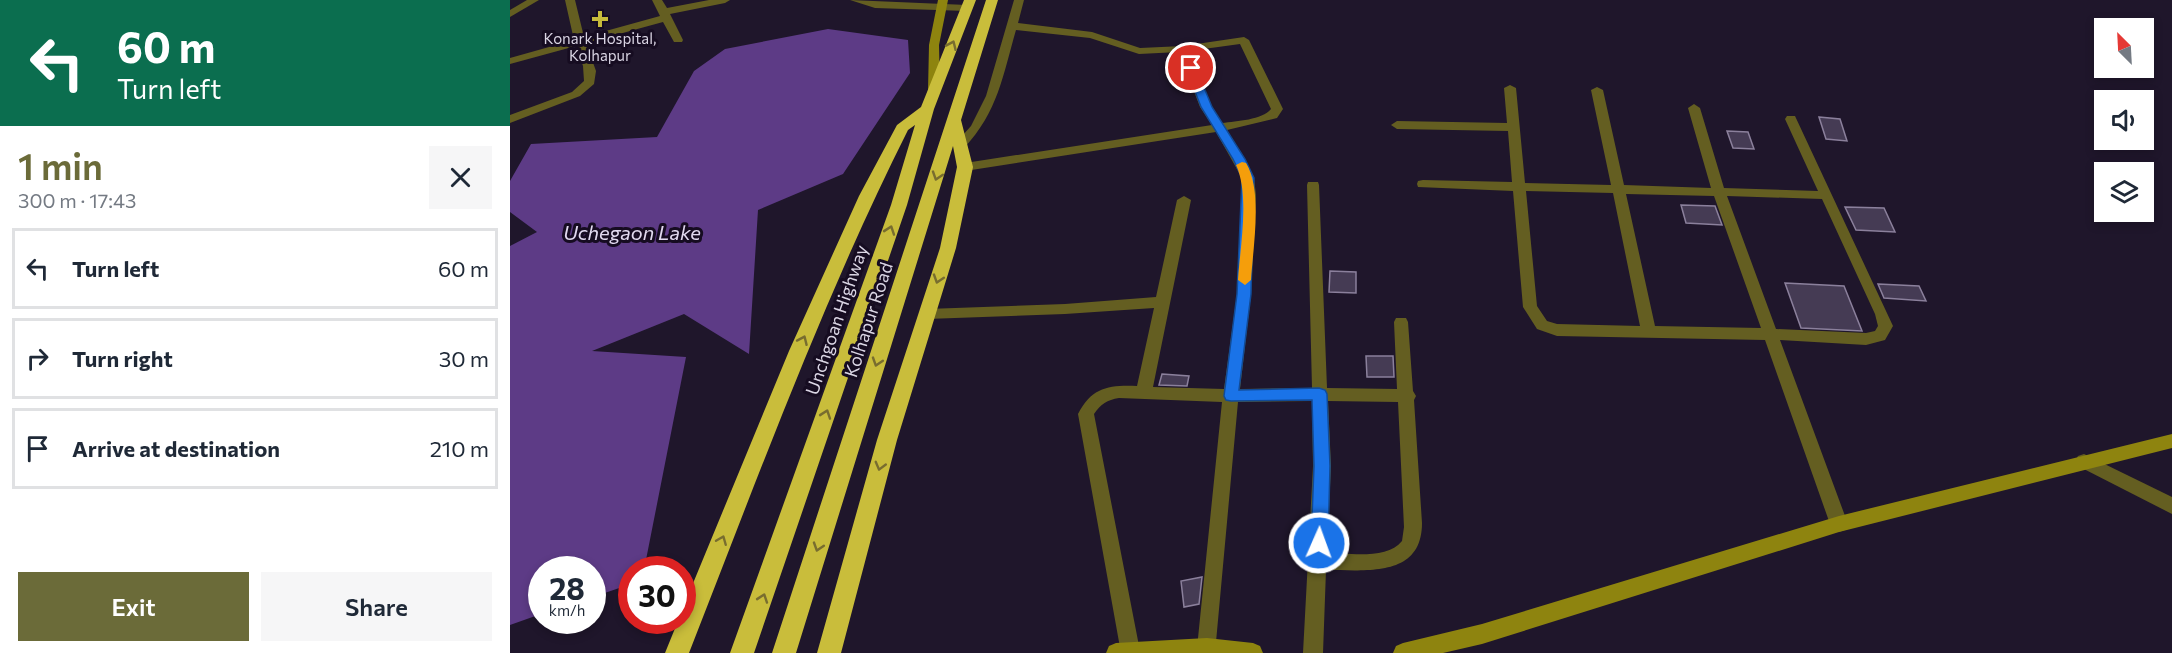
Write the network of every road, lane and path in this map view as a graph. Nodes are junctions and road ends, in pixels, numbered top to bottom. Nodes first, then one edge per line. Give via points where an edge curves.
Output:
1 (534, 0) edge
2 (570, 0) edge
3 (657, 0) edge
4 (725, 0) edge
5 (855, 0) edge
6 (992, 0) edge
7 (1019, 0) edge
8 (942, 4) edge
9 (969, 4) edge
10 (510, 14) edge
11 (665, 15) junction
12 (1012, 26) junction
13 (678, 40) dead end
14 (580, 41) junction
15 (1184, 49) junction
16 (510, 61) edge
17 (1510, 87) dead end
18 (1597, 90) dead end
19 (931, 100) junction
20 (1694, 108) dead end
21 (510, 119) edge
22 (1791, 119) dead end
23 (955, 120) junction
24 (1398, 125) dead end
25 (1512, 127) junction
26 (1218, 128) junction
27 (960, 145) junction
28 (965, 167) junction
29 (1422, 184) dead end
30 (1313, 185) dead end
31 (1519, 188) junction
32 (1617, 190) junction
33 (1719, 192) junction
34 (1826, 195) junction
35 (1184, 200) dead end
36 (1162, 302) junction
37 (927, 314) junction
38 (1401, 322) dead end
39 (1649, 333) junction
40 (1771, 334) junction
41 (1144, 392) junction
42 (1319, 394) junction
43 (1231, 396) junction
44 (1408, 396) junction
45 (2172, 441) edge
46 (2084, 461) junction
47 (2172, 506) edge
48 (1839, 524) junction
49 (1319, 562) junction
50 (1207, 648) junction
51 (1123, 652) edge
52 (677, 653) edge
53 (742, 653) edge
54 (784, 653) edge
55 (829, 653) edge
56 (1253, 653) edge
57 (1313, 653) edge
58 (1403, 653) edge

1 - 10 street
2 - 14 street via 577,14
3 - 11 street
4 - 11 street
5 - 8 street via 875,5
6 - 23 highway, Kolhapur Road
7 - 12 street
8 - 9 street
8 - 19 main road via 933,38
19 -> 9 highway, Unchgoan Highway
11 - 13 street
11 - 14 street
12 - 15 street via 1092,35 1139,51
12 - 27 street via 992,96 976,128
14 - 16 street
14 - 21 street via 589,59 590,82 576,93
15 - 26 street
15 - 26 street via 1244,40 1272,95 1277,109 1273,115
17 - 25 street
18 - 32 street
52 -> 19 highway via 798,351 867,196 902,128
53 -> 19 highway, Unchgoan Highway via 899,206
20 - 33 street
22 - 34 street
23 - 27 highway
23 -> 54 highway, Kolhapur Road
24 - 25 street
25 - 31 street
26 - 28 street
26 - 43 street via 1248,178 1249,195 1244,294
27 - 28 highway
28 -> 37 highway via 948,248
29 - 31 street
30 - 42 street
31 - 32 street
31 - 39 street via 1534,317 1542,325 1557,330
32 - 33 street
32 - 39 street
33 - 34 street
33 - 40 street
34 - 40 street via 1886,326 1881,336 1866,339
35 - 36 street
36 - 37 street
36 - 41 street
37 -> 55 highway via 887,440
38 - 44 street
39 - 40 street
40 - 48 street
41 - 43 street
41 - 51 street via 1103,394 1092,401 1086,414
42 - 43 street
42 - 44 street
42 - 49 street
43 - 50 street
44 - 49 street via 1412,541 1403,554 1386,560
45 - 46 main road
46 - 47 street
46 - 48 main road
48 - 58 main road via 1482,634
49 - 57 street
50 - 51 main road
50 - 56 main road

